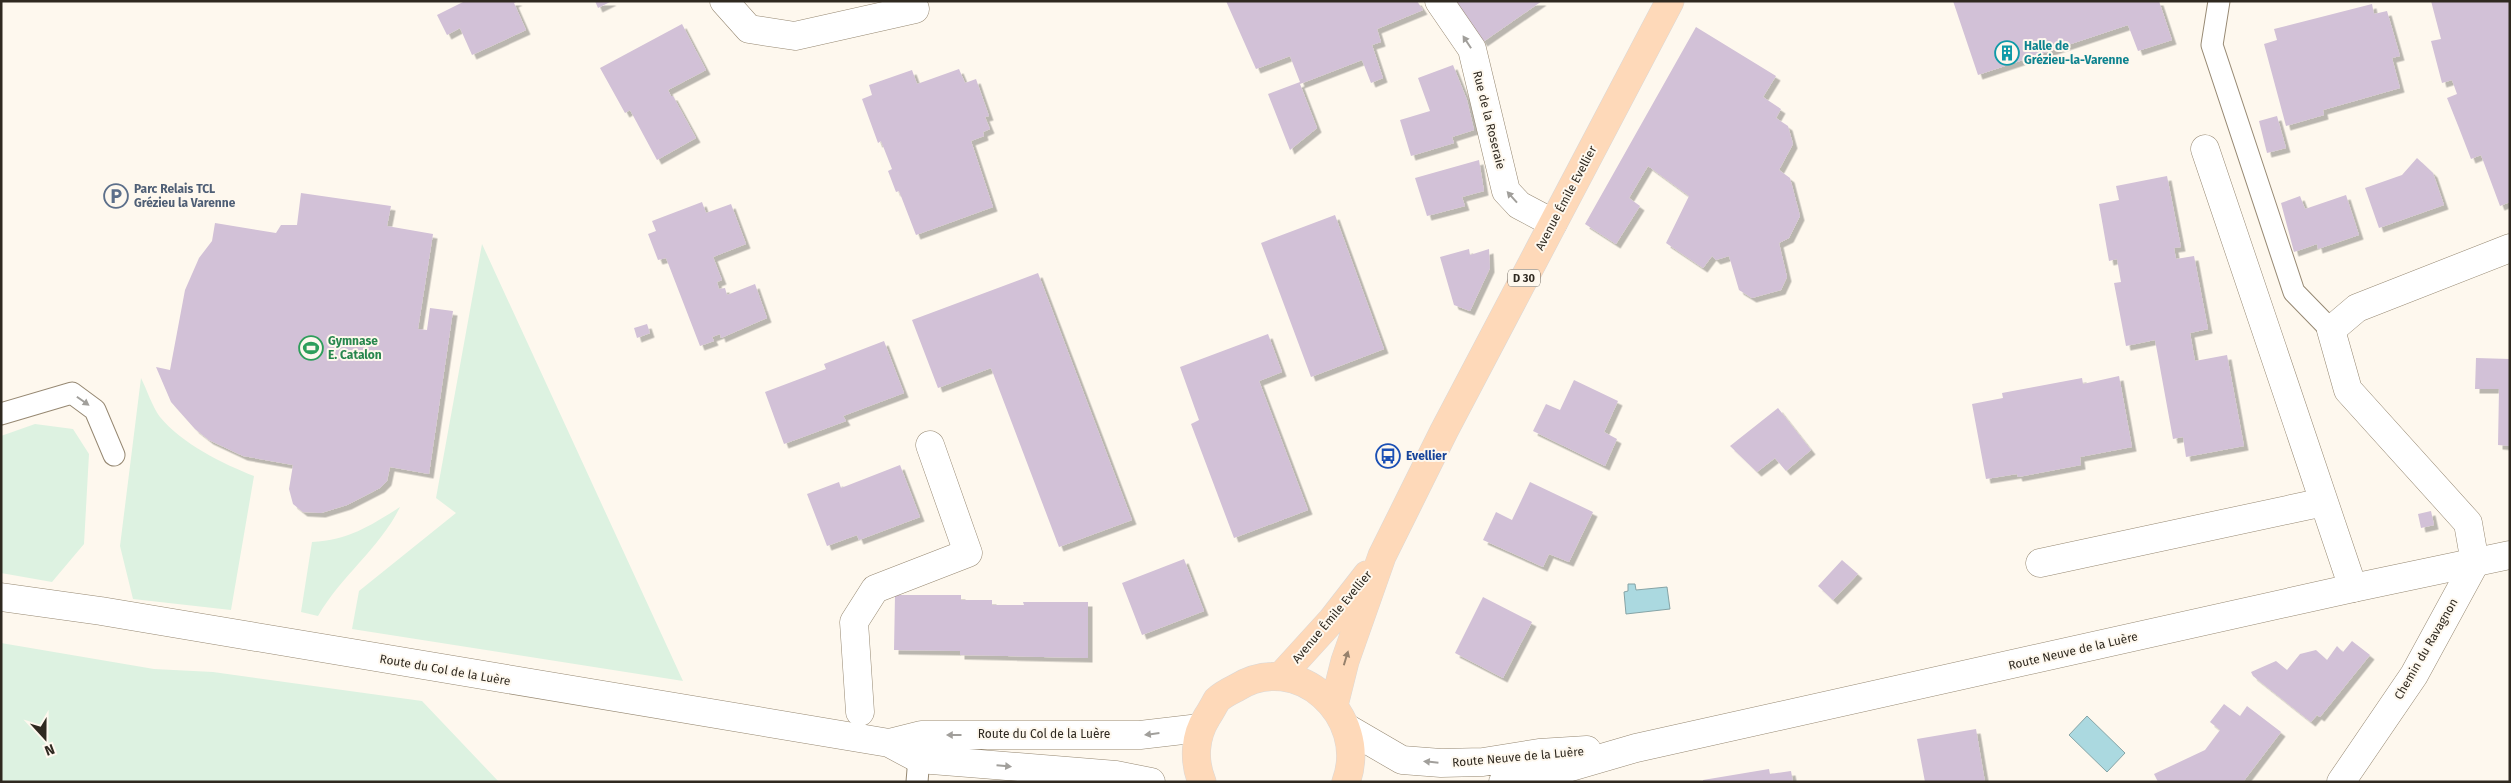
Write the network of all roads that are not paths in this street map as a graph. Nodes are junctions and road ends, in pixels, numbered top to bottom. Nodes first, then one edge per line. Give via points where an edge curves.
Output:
1 (724, 1) edge
2 (1439, 1) edge
3 (1670, 1) edge
4 (2219, 1) edge
5 (915, 9) dead end
6 (2205, 149) dead end
7 (1553, 223) junction
8 (2510, 248) edge
9 (2331, 330) junction
10 (1, 414) edge
11 (930, 445) dead end
12 (114, 455) dead end
13 (2324, 502) junction
14 (2510, 555) edge
15 (1382, 556) junction
16 (2040, 563) dead end
17 (2475, 563) junction
18 (2353, 588) junction
19 (1, 597) edge
20 (1281, 676) junction
21 (1334, 705) junction
22 (860, 712) dead end
23 (1200, 728) junction
24 (1348, 728) junction
25 (1636, 748) junction
26 (919, 759) edge
27 (1152, 782) edge
28 (1202, 782) edge
29 (1346, 782) edge
30 (1503, 782) edge
31 (2340, 782) edge

1 - 5 street via 749,29 794,36
7 -> 2 street, Rue de la Roseraie via 1519,205 1506,191 1472,49
3 - 7 main road, Avenue Émile Evellier / D 30
4 - 9 lane via 2212,45 2294,292
6 - 13 street
7 - 15 main road, Avenue Émile Evellier / D 30
8 - 9 street via 2357,308
9 - 17 street via 2348,390 2468,523
10 -> 12 lane via 72,393 95,410
11 - 22 street via 968,553 875,589 854,622
13 - 16 street
13 - 18 street
14 - 17 street, Route Neuve de la Luère
15 - 20 main road, Avenue Émile Evellier / D 30 via 1332,620
21 -> 15 main road, Avenue Émile Evellier / D 30 via 1345,660
17 - 18 street, Route Neuve de la Luère
17 - 31 street, Chemin du Ravagnon via 2414,675
18 - 25 street, Route Neuve de la Luère
19 - 26 street, Route du Col de la Luère via 889,743
20 - 21 main road via 1310,685
20 - 23 main road via 1247,681 1218,699
21 - 24 main road
23 -> 26 street, Route du Col de la Luère
23 - 28 main road via 1196,750
25 -> 24 street, Route Neuve de la Luère via 1441,763 1402,760
24 - 29 main road via 1352,754
25 - 30 street, Route Neuve de la Luère via 1557,771
26 -> 27 street, Route du Col de la Luère via 1116,775

